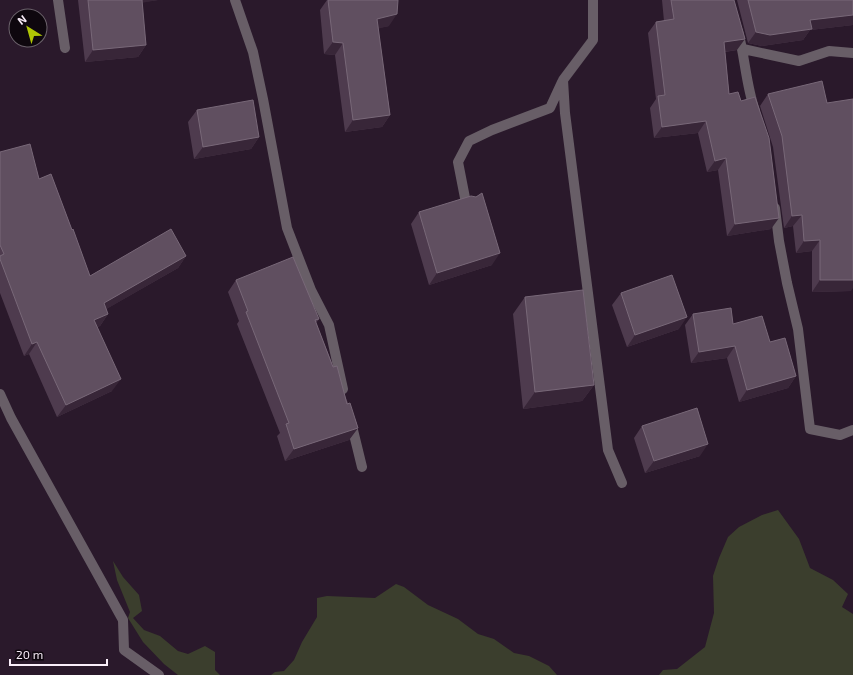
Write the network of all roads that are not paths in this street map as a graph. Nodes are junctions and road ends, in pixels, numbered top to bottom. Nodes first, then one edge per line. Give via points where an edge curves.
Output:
1 (58, 0) edge
2 (235, 0) edge
3 (593, 0) edge
4 (735, 21) edge
5 (65, 48) dead end
6 (743, 49) junction
7 (853, 53) edge
8 (563, 80) junction
9 (758, 119) edge
10 (774, 196) edge
11 (466, 202) edge
12 (0, 394) edge
13 (345, 400) edge
14 (349, 415) edge
15 (853, 430) edge
16 (362, 467) dead end
17 (622, 483) dead end
18 (159, 675) edge

1 - 5 street
2 - 13 street via 253,52 287,228 311,290 329,325
3 - 8 street via 592,40
4 - 6 street
6 - 7 street via 799,61 829,51
6 - 9 street via 750,98
8 - 11 street via 550,108 492,130 469,142 458,162
8 - 17 street via 608,450
10 - 15 street via 779,241 798,329 810,429 840,435
12 - 18 street via 123,620 124,650
14 - 16 street

